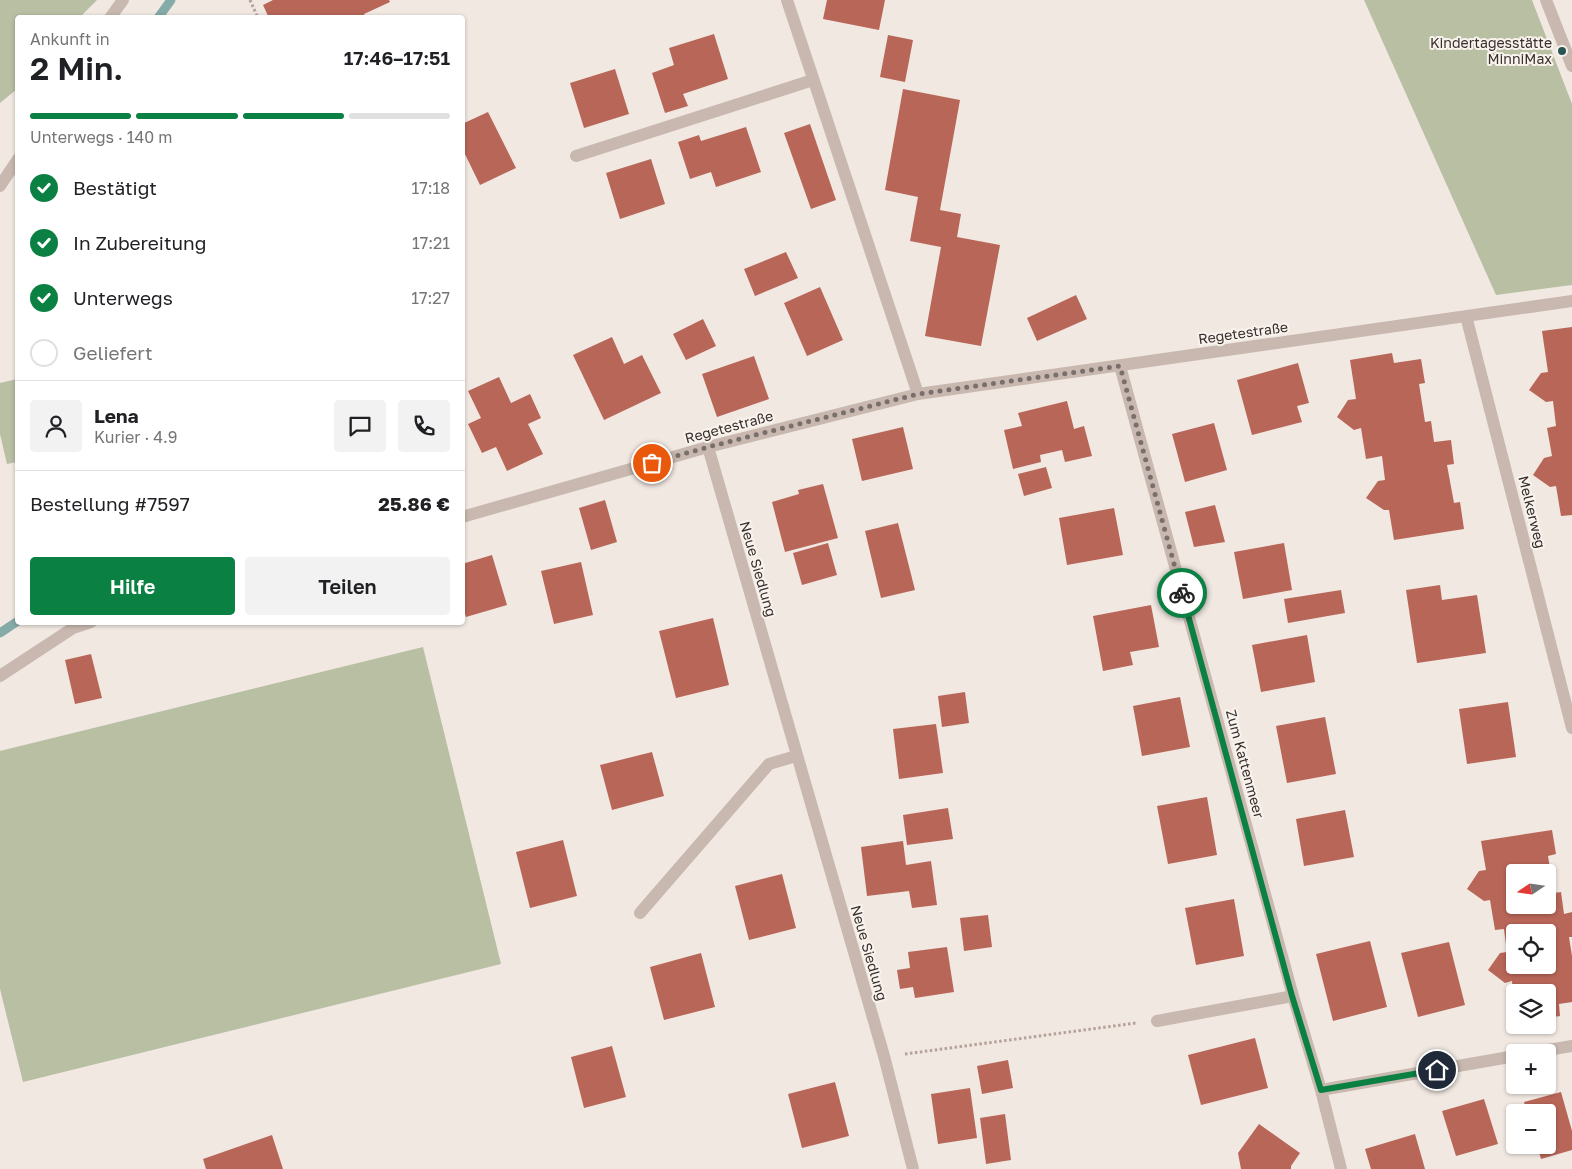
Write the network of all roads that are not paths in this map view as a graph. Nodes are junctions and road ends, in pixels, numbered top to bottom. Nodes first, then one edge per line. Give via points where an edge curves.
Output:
1 (123, 0) edge
2 (787, 0) edge
3 (1546, 0) edge
4 (112, 15) edge
5 (1572, 66) edge
6 (813, 80) junction
7 (576, 156) dead end
8 (15, 164) edge
9 (0, 186) edge
10 (1572, 301) edge
11 (1466, 316) junction
12 (1120, 366) junction
13 (918, 394) junction
14 (708, 447) junction
15 (465, 515) edge
16 (82, 625) edge
17 (0, 676) edge
18 (1570, 715) edge
19 (1572, 728) edge
20 (796, 756) junction
21 (640, 913) dead end
22 (1292, 996) junction
23 (1157, 1021) road end
24 (1572, 1046) edge
25 (1556, 1049) edge
26 (1506, 1058) edge
27 (1321, 1090) junction
28 (912, 1164) edge
29 (902, 1169) edge
30 (1341, 1169) edge

1 - 4 street
2 - 6 street
3 - 5 street
6 - 7 street
6 - 13 street
8 - 9 street
10 - 11 street, Regetestraße
11 - 12 street, Regetestraße
11 - 18 street, Melkerweg
12 - 13 street, Regetestraße
12 - 22 street, Zum Kattenmeer
13 - 14 street, Regetestraße
14 - 15 street, Regetestraße
14 - 20 street, Neue Siedlung
16 - 17 street
18 - 19 street, Melkerweg
20 - 21 street via 769,764
20 - 28 street, Neue Siedlung via 884,1056
22 - 23 street
22 - 27 street, Zum Kattenmeer
24 - 25 street
26 - 27 street
27 - 30 street, Zum Kattenmeer
28 - 29 street, Neue Siedlung

